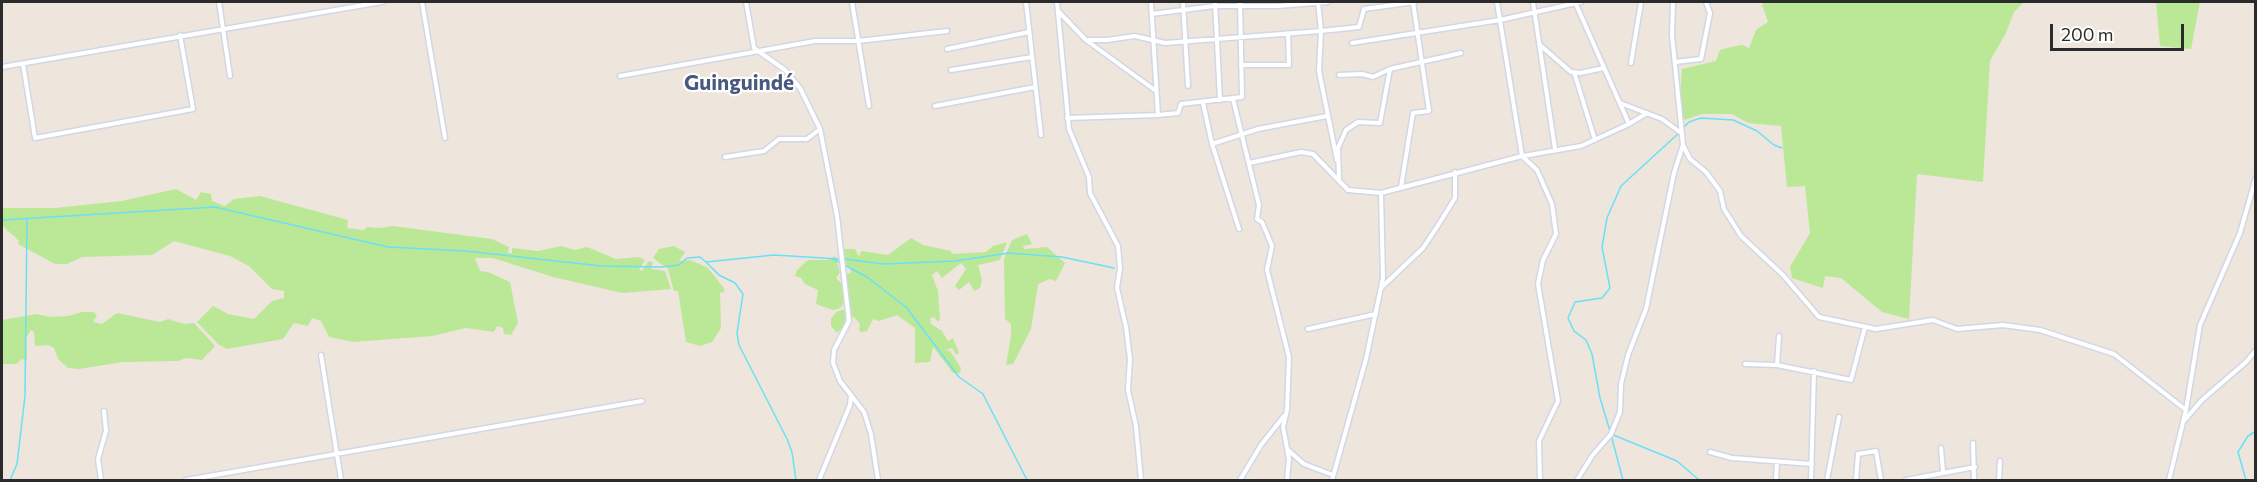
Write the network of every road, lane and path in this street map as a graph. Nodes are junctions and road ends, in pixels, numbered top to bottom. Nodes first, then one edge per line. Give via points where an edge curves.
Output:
1 (219, 2) edge
2 (382, 2) edge
3 (422, 2) edge
4 (746, 2) edge
5 (852, 2) edge
6 (1026, 2) edge
7 (1058, 2) edge
8 (1151, 2) edge
9 (1183, 2) edge
10 (1318, 2) edge
11 (1328, 2) edge
12 (1413, 2) edge
13 (1497, 2) edge
14 (1533, 2) edge
15 (1575, 2) edge
16 (1581, 2) edge
17 (1641, 2) edge
18 (1673, 2) edge
19 (1706, 2) edge
20 (1214, 4) edge
21 (1241, 4) edge
22 (1058, 10) junction
23 (1184, 10) junction
24 (1535, 13) junction
25 (1152, 14) junction
26 (1500, 20) junction
27 (223, 28) junction
28 (947, 31) dead end
29 (1321, 31) junction
30 (1029, 32) junction
31 (1417, 32) junction
32 (1288, 33) junction
33 (180, 35) junction
34 (1242, 37) junction
35 (1216, 39) junction
36 (1086, 40) junction
37 (858, 41) junction
38 (1152, 41) junction
39 (1185, 42) junction
40 (1352, 43) dead end
41 (1539, 44) junction
42 (947, 49) dead end
43 (760, 52) junction
44 (1461, 53) dead end
45 (1032, 57) junction
46 (1422, 61) junction
47 (1675, 62) junction
48 (23, 63) junction
49 (1631, 63) dead end
50 (1241, 65) junction
51 (2, 67) edge
52 (1604, 68) junction
53 (1390, 69) junction
54 (951, 70) dead end
55 (1574, 72) junction
56 (1339, 75) dead end
57 (230, 76) dead end
58 (620, 76) dead end
59 (1188, 86) dead end
60 (1035, 87) junction
61 (1156, 91) junction
62 (1233, 99) junction
63 (1220, 100) junction
64 (1203, 103) junction
65 (1620, 103) junction
66 (869, 106) dead end
67 (935, 106) dead end
68 (1647, 113) junction
69 (1158, 115) junction
70 (1327, 116) junction
71 (1067, 118) junction
72 (1629, 124) junction
73 (820, 129) junction
74 (1680, 132) junction
75 (1041, 135) dead end
76 (1242, 136) junction
77 (445, 138) dead end
78 (1595, 140) junction
79 (1212, 144) junction
80 (1683, 144) junction
81 (1555, 149) junction
82 (1522, 156) junction
83 (725, 157) dead end
84 (1337, 160) junction
85 (1250, 163) junction
86 (1455, 172) junction
87 (2256, 177) edge
88 (1339, 182) junction
89 (1401, 187) junction
90 (1381, 193) junction
91 (1239, 229) dead end
92 (1381, 287) junction
93 (1376, 314) junction
94 (1865, 327) junction
95 (1308, 329) dead end
96 (1779, 336) dead end
97 (2256, 350) edge
98 (321, 355) dead end
99 (1745, 364) dead end
100 (1777, 365) junction
101 (1814, 371) junction
102 (851, 394) junction
103 (642, 401) dead end
104 (1287, 410) junction
105 (2186, 410) junction
106 (104, 411) dead end
107 (1839, 417) dead end
108 (2183, 423) junction
109 (1973, 443) dead end
110 (1285, 447) junction
111 (1941, 448) dead end
112 (1710, 453) dead end
113 (336, 454) junction
114 (2000, 461) dead end
115 (1777, 462) junction
116 (1812, 464) junction
117 (1975, 467) junction
118 (1943, 471) junction
119 (1937, 472) junction
120 (1333, 475) junction
121 (101, 480) edge
122 (186, 480) edge
123 (341, 480) edge
124 (819, 480) edge
125 (878, 480) edge
126 (1141, 480) edge
127 (1240, 480) edge
128 (1287, 480) edge
129 (1332, 480) edge
130 (1540, 480) edge
131 (1577, 480) edge
132 (1776, 480) edge
133 (1811, 480) edge
134 (1827, 480) edge
135 (1856, 480) edge
136 (1881, 480) edge
137 (1906, 480) edge
138 (1937, 480) edge
139 (1974, 480) edge
140 (1998, 480) edge
141 (2169, 480) edge

1 - 27 street
2 - 27 street
3 - 77 street
4 - 43 street via 752,44
5 - 37 street
6 - 30 street
7 - 22 street
8 - 25 street
9 - 23 street
10 - 11 street
10 - 21 street
10 - 29 street
12 - 29 street via 1364,9 1359,27
12 - 31 street
13 - 26 street
14 - 24 street
15 - 16 street
15 - 24 street
15 - 52 street
17 - 49 street
18 - 47 street
19 - 47 street via 1710,13 1701,58
20 - 21 street
20 - 23 street
20 - 35 street
21 - 34 street
22 - 36 street
22 - 71 street
23 - 25 street
23 - 39 street
24 - 26 street
24 - 41 street
25 - 38 street
26 - 31 street
26 - 82 street
27 - 33 street
27 - 57 street
28 - 37 street
29 - 32 street
29 - 70 street via 1319,70
30 - 42 street
30 - 45 street
31 - 40 street
31 - 46 street
32 - 34 street
32 - 50 street via 1289,65
33 - 48 street
33 - 48 street via 193,110 35,138
34 - 35 street
34 - 50 street
35 - 39 street
35 - 63 street
36 - 38 street via 1135,36
36 - 61 street
37 - 43 street via 815,41
37 - 66 street
38 - 39 street
38 - 61 street
39 - 59 street
41 - 55 street
41 - 81 street
43 - 58 street
43 - 73 street via 786,70 800,88
44 - 46 street
45 - 54 street
45 - 60 street
46 - 53 street
46 - 89 street via 1429,111 1413,113
47 - 74 street via 1682,115
48 - 51 street
50 - 62 street via 1242,97
52 - 55 street
52 - 65 street
53 - 56 street via 1373,77
53 - 84 street via 1380,123 1358,122 1346,130
55 - 78 street
60 - 67 street
60 - 75 street
61 - 69 street
62 - 63 street
62 - 76 street
63 - 64 street
64 - 69 street via 1181,104 1178,113
64 - 79 street
65 - 68 street
65 - 72 street
68 - 72 street
68 - 74 street
69 - 71 street
70 - 76 street via 1258,129
70 - 84 street
71 - 126 street via 1089,177 1090,193 1118,246 1117,288 1126,327 1128,390
72 - 78 street
73 - 83 street via 807,139 779,139 764,151
73 - 102 street via 837,216 849,321 834,351 833,363
74 - 80 street
76 - 79 street
76 - 85 street
78 - 81 street
79 - 91 street
80 - 94 street via 1690,159 1720,191 1724,209 1741,236 1783,275 1818,316
80 - 131 street via 1646,309 1621,384 1620,412 1611,434
81 - 82 street
82 - 86 street
82 - 130 street via 1537,170 1552,204 1556,234 1543,260 1538,284 1558,401 1539,441
84 - 88 street
85 - 88 street via 1301,152 1313,154
85 - 104 street via 1259,205 1257,219 1272,245 1267,270 1289,357
86 - 89 street
86 - 92 street via 1455,198 1437,227 1423,248
87 - 105 street via 2240,233 2200,325
88 - 90 street via 1353,192
89 - 90 street
90 - 92 street
92 - 93 street
93 - 95 street
93 - 120 street via 1346,438
94 - 101 street via 1851,380
94 - 105 street via 1933,320 1957,329 2002,325 2040,330 2114,354
96 - 100 street
97 - 108 street
98 - 113 street
99 - 100 street
100 - 101 street
101 - 116 street
102 - 124 street
102 - 125 street via 864,412 871,434
103 - 113 street
104 - 110 street via 1283,427
104 - 127 street
105 - 108 street
106 - 121 street via 106,431 98,459
107 - 134 street
108 - 141 street
109 - 117 street
110 - 120 street via 1304,464
110 - 128 street via 1289,459
111 - 118 street
112 - 115 street
113 - 122 street
113 - 123 street
114 - 140 street
115 - 116 street
115 - 132 street
116 - 133 street
117 - 118 street
117 - 139 street
118 - 119 street
119 - 137 street
119 - 138 street
120 - 129 street
135 - 136 street via 1858,453 1876,452

